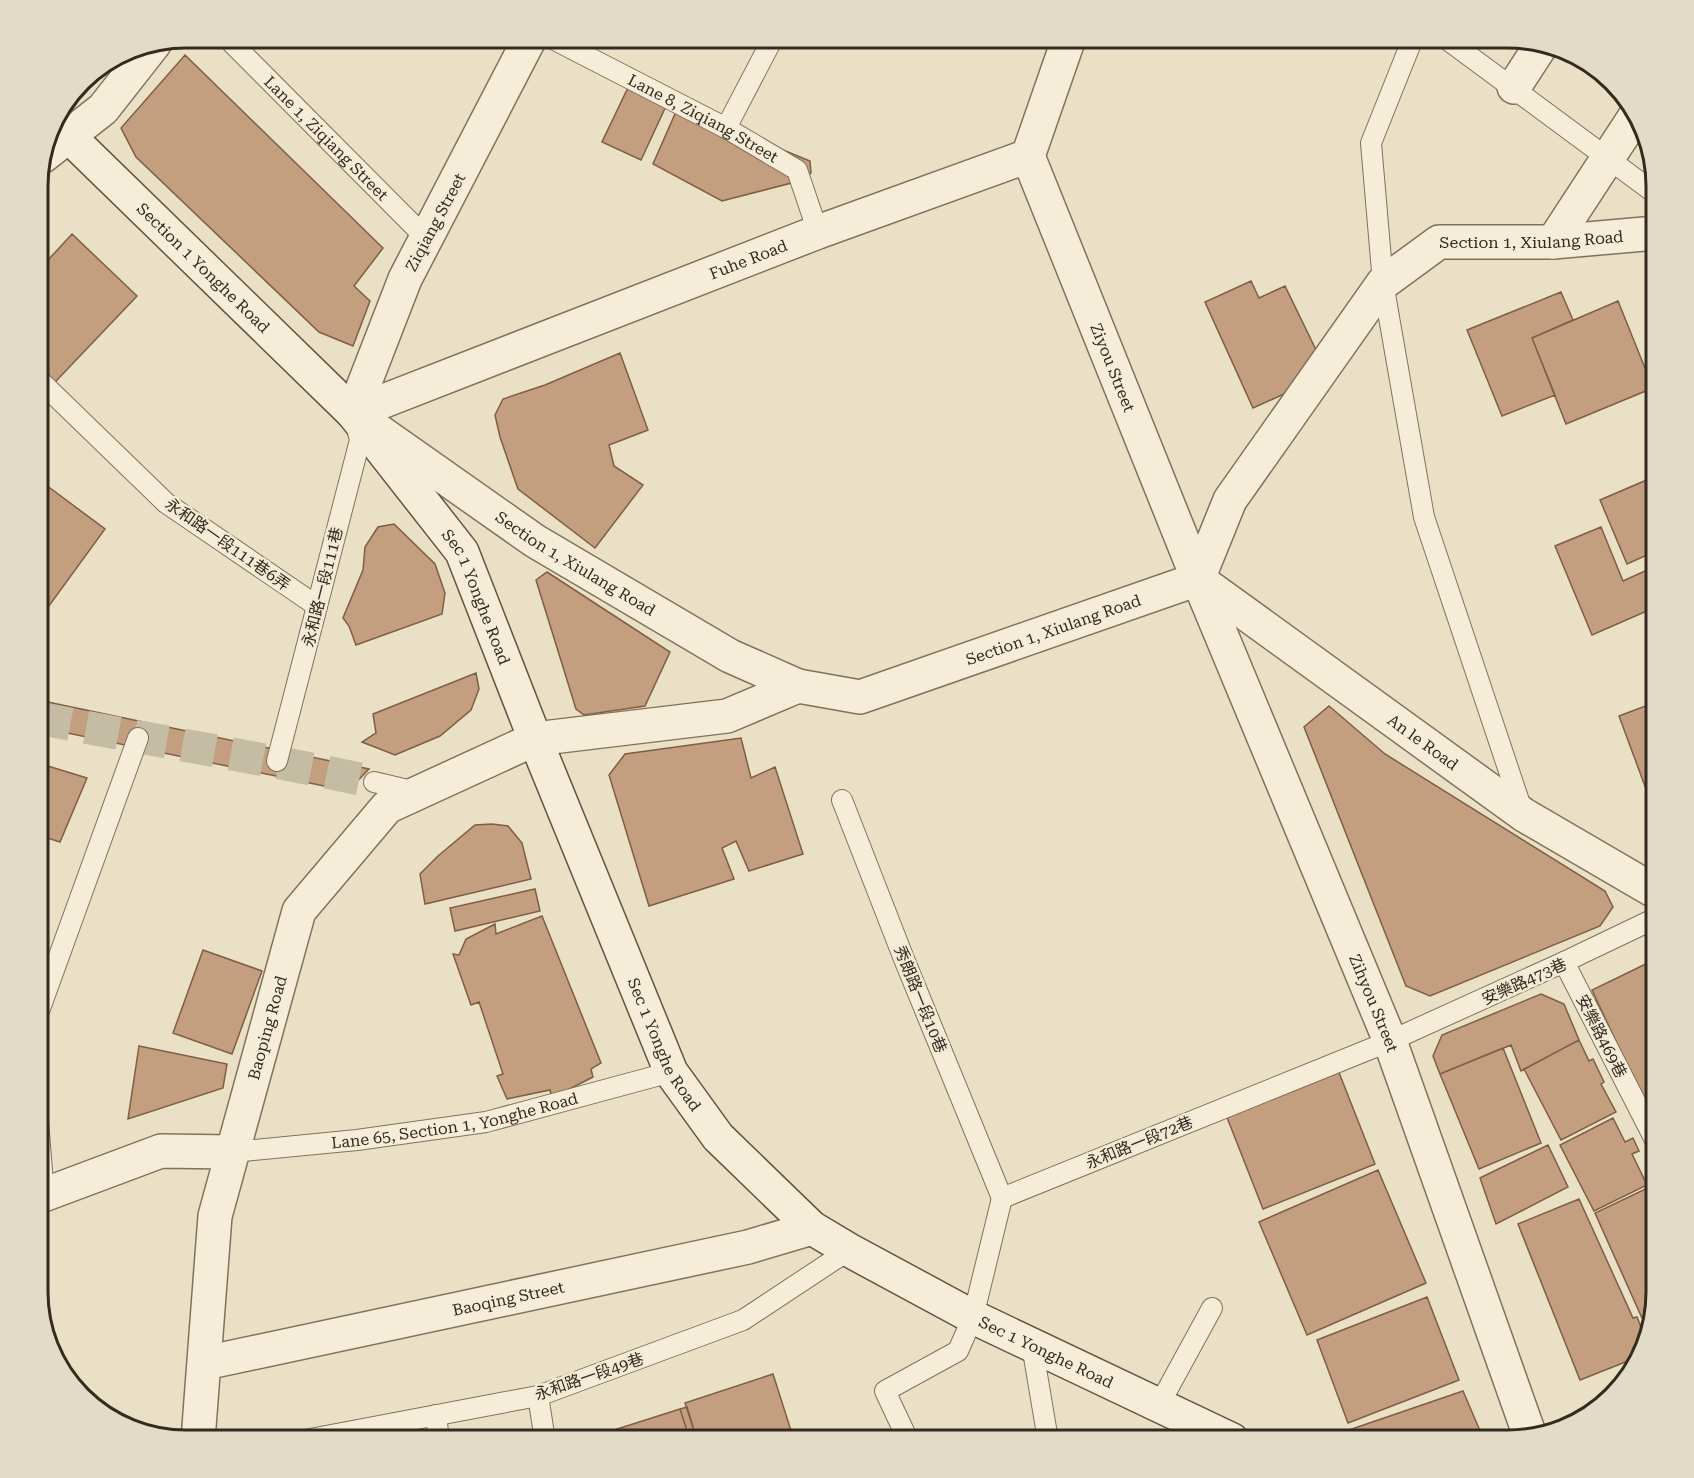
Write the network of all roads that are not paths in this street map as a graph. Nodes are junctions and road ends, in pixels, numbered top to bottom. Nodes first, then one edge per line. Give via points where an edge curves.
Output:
1 (237, 48) edge
2 (525, 48) edge
3 (570, 48) edge
4 (768, 48) edge
5 (1058, 48) edge
6 (1409, 48) edge
7 (1459, 48) edge
8 (1537, 51) edge
9 (146, 54) edge
10 (1514, 87) junction
11 (1630, 124) edge
12 (61, 128) edge
13 (726, 128) junction
14 (1028, 156) junction
15 (1608, 158) junction
16 (1646, 186) edge
17 (818, 232) junction
18 (1646, 234) edge
19 (427, 239) junction
20 (1553, 242) junction
21 (1383, 283) junction
22 (48, 389) edge
23 (353, 413) junction
24 (1198, 579) junction
25 (317, 606) junction
26 (798, 686) junction
27 (138, 738) dead end
28 (535, 739) junction
29 (277, 761) dead end
30 (374, 782) tunnel mouth
31 (419, 792) junction
32 (842, 800) dead end
33 (1524, 815) junction
34 (1646, 886) edge
35 (1646, 923) edge
36 (1564, 962) junction
37 (48, 986) edge
38 (1390, 1041) junction
39 (671, 1072) junction
40 (1646, 1122) edge
41 (233, 1152) junction
42 (48, 1193) edge
43 (1002, 1198) junction
44 (812, 1228) junction
45 (849, 1250) junction
46 (1212, 1308) dead end
47 (973, 1317) junction
48 (1032, 1345) junction
49 (205, 1364) junction
50 (538, 1396) junction
51 (1160, 1405) junction
52 (436, 1415) junction
53 (1527, 1428) edge
54 (199, 1430) edge
55 (362, 1430) edge
56 (438, 1430) edge
57 (543, 1430) edge
58 (903, 1430) edge
59 (1046, 1430) edge
60 (1211, 1430) edge

1 - 19 lane, Lane 1, Ziqiang Street
2 - 19 street, Ziqiang Street
3 - 13 lane, Lane 8, Ziqiang Street
4 - 13 lane
5 - 14 street
6 - 21 lane via 1371,143
7 - 10 lane
8 - 10 street
9 - 12 street via 104,110
10 - 15 lane
11 - 15 street
12 - 23 street, Section 1 Yonghe Road
13 - 17 lane, Lane 8, Ziqiang Street via 797,170
14 - 17 street, Fuhe Road
14 - 24 street, Ziyou Street
15 - 16 lane
15 - 20 street
17 - 23 street, Fuhe Road
18 - 20 street, Section 1, Xiulang Road
19 - 23 street, Ziqiang Street via 405,279
20 - 21 street, Section 1, Xiulang Road via 1439,242
21 - 24 street, Section 1, Xiulang Road via 1230,501
21 - 33 lane via 1424,517
22 - 25 lane, 永和路一段111巷6弄 via 166,503
23 - 25 lane, 永和路一段111巷 via 360,440
23 - 26 street, Section 1, Xiulang Road via 535,541 730,656
23 - 28 street, Sec 1 Yonghe Road via 462,552
24 - 26 street, Section 1, Xiulang Road via 860,697
24 - 33 street, An le Road
24 - 38 street, Zihyou Street
25 - 29 lane, 永和路一段111巷
26 - 28 street, Baoping Road via 727,716
27 - 37 lane
28 - 31 street, Baoping Road
28 - 39 street, Sec 1 Yonghe Road
30 - 31 lane
31 - 41 street, Baoping Road via 387,807 299,911
32 - 43 lane, 秀朗路一段10巷
33 - 34 street, An le Road
35 - 36 lane, 安樂路473巷
36 - 38 lane, 安樂路473巷
36 - 40 lane, 安樂路469巷
38 - 43 lane, 永和路一段72巷
38 - 53 street, Zihyou Street
39 - 41 lane, Lane 65, Section 1, Yonghe Road via 486,1122
39 - 44 street, Sec 1 Yonghe Road via 718,1137
41 - 42 street via 161,1151
41 - 49 street, Baoping Road via 215,1216
43 - 47 lane
44 - 45 street, Sec 1 Yonghe Road
44 - 49 street, Baoqing Street via 748,1247
45 - 47 street, Sec 1 Yonghe Road
45 - 50 lane, 永和路一段49巷 via 743,1320
46 - 51 lane
47 - 48 street, Sec 1 Yonghe Road
47 - 58 lane via 958,1351 885,1391
48 - 51 street, Sec 1 Yonghe Road
48 - 59 lane
49 - 54 street, Baoping Road
50 - 52 lane, 永和路一段49巷
50 - 57 lane
51 - 60 street, Sec 1 Yonghe Road
52 - 55 lane, 永和路一段49巷
52 - 56 lane

